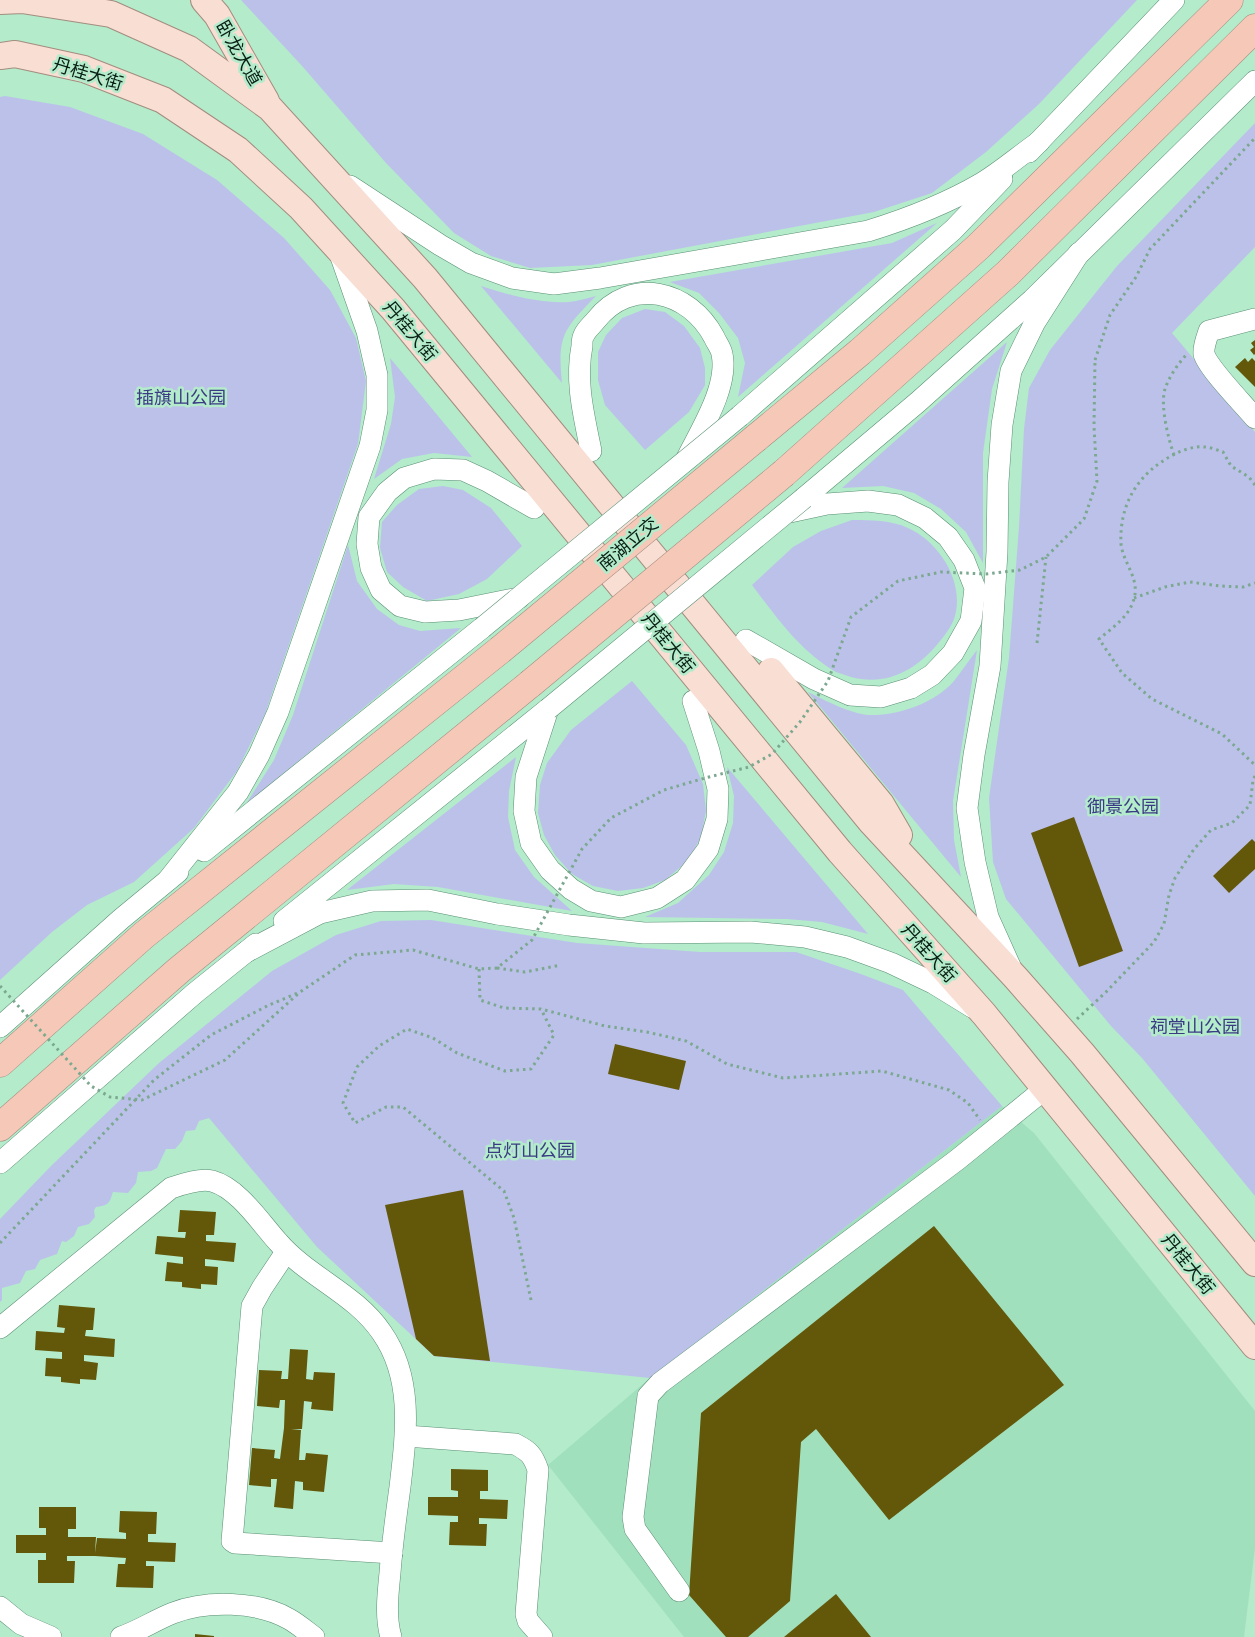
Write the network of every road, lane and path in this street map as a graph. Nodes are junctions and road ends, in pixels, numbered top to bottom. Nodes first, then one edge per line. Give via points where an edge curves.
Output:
1 (204, 0) edge
2 (1174, 0) edge
3 (1229, 0) edge
4 (0, 1) edge
5 (1255, 28) edge
6 (0, 56) edge
7 (1255, 81) edge
8 (270, 108) junction
9 (1255, 138) edge
10 (1039, 142) junction
11 (331, 174) junction
12 (373, 221) junction
13 (338, 249) junction
14 (1079, 253) junction
15 (369, 283) junction
16 (1255, 319) edge
17 (1208, 331) junction
18 (1255, 418) edge
19 (590, 451) junction
20 (1174, 455) junction
21 (686, 460) junction
22 (1255, 485) edge
23 (534, 508) junction
24 (785, 514) junction
25 (1046, 557) junction
26 (1255, 583) edge
27 (519, 598) junction
28 (1134, 598) junction
29 (746, 640) junction
30 (1037, 643) dead end
31 (693, 701) junction
32 (548, 709) junction
33 (1255, 765) edge
34 (1255, 776) edge
35 (168, 880) junction
36 (928, 883) junction
37 (898, 917) junction
38 (246, 952) junction
39 (562, 965) dead end
40 (497, 968) junction
41 (479, 969) junction
42 (1016, 978) junction
43 (0, 986) edge
44 (300, 992) junction
45 (541, 1009) junction
46 (984, 1014) junction
47 (0, 1027) edge
48 (1063, 1031) junction
49 (0, 1062) edge
50 (1046, 1088) junction
51 (55, 1117) junction
52 (0, 1127) edge
53 (982, 1141) junction
54 (0, 1156) edge
55 (0, 1163) edge
56 (0, 1243) edge
57 (286, 1252) junction
58 (1255, 1263) edge
59 (531, 1300) dead end
60 (0, 1328) edge
61 (1255, 1346) edge
62 (406, 1436) junction
63 (392, 1553) junction
64 (679, 1591) dead end
65 (0, 1607) edge
66 (51, 1637) edge
67 (121, 1637) edge
68 (314, 1637) edge
69 (391, 1637) edge
70 (542, 1637) edge

1 - 8 main road, 卧龙大道 via 217,15
2 - 10 street
3 - 49 highway, 南湖立交, bridge via 978,247 860,352 500,650 144,935
4 - 8 main road via 22,0 111,14 189,49
5 - 52 highway, bridge via 1008,274 784,473 179,970
6 - 13 main road, 丹桂大街 via 15,54 84,69 162,100 238,150 301,208
7 - 14 street
8 - 11 main road
9 - 25 path, bridge via 1150,250 1110,315 1096,360 1094,426 1097,481 1084,519
10 - 11 street via 982,183 905,220 858,232 554,284 512,278 471,263
10 - 21 street, bridge via 952,230
11 - 12 main road
12 - 19 main road via 444,273
12 - 36 main road via 425,278 872,823
13 - 15 main road, 丹桂大街
13 - 35 street via 367,331 377,375 377,410 370,446 278,712 259,754 238,792
14 - 24 street, bridge via 1032,300 918,402
14 - 42 street via 1035,322 1011,371 1002,425 990,666 967,808 974,862 988,918
15 - 23 main road via 393,337
15 - 37 main road, 丹桂大街 via 840,852
16 - 17 street
17 - 18 street via 1204,352 1208,361
17 - 20 path via 1179,363 1165,390 1165,416
19 - 21 street via 578,364 584,335 605,309 628,296 655,292 689,308 707,325 722,354 722,378 713,407
19 - 29 main road
20 - 22 path via 1184,449 1203,447 1223,452 1231,466 1249,477
20 - 28 path via 1142,477 1125,509 1121,525 1122,547 1135,582
21 - 27 street, bridge
23 - 27 street via 463,470 434,469 404,478 387,492 369,517 367,544 371,568 381,590 400,606 425,612 459,610
23 - 31 main road
24 - 29 street via 827,504 868,501 898,505 925,518 948,538 964,560 975,588 971,621 953,653 932,675 911,688 881,697 850,696
24 - 32 street, bridge
25 - 30 path
25 - 40 path, bridge via 1020,570 986,574 942,572 898,581 852,618 828,681 800,722 772,754 750,767 664,790 611,818 582,849 532,940
26 - 28 path via 1242,587 1190,582
27 - 35 street, bridge
28 - 33 path via 1117,625 1099,639 1122,673 1152,699 1222,734
29 - 36 main road via 880,804
31 - 32 street via 718,789 717,819 708,849 685,880 657,898 620,906 591,901 571,890 550,870 531,843 524,811 526,777
31 - 37 main road via 823,858
32 - 38 street
34 - 48 path via 1250,805 1232,823 1211,830 1175,878 1164,924 1154,942
35 - 47 street
36 - 42 main road
37 - 46 main road, 丹桂大街
38 - 46 street via 320,912 372,901 428,900 560,924 644,933 751,932 805,937 848,947 891,963 933,983
38 - 51 street
39 - 40 path via 525,972
40 - 41 path, bridge
41 - 44 path, bridge via 413,950 355,955
41 - 45 path via 480,1000 504,1008
42 - 48 main road
43 - 44 path, bridge via 91,1086 110,1097 142,1100 225,1060
44 - 56 path via 211,1035 154,1080
45 - 53 path via 604,1026 686,1041 727,1064 783,1078 882,1071 950,1090 968,1103 981,1122
45 - 59 path via 554,1035 531,1068 505,1071 407,1029 379,1046 357,1067 343,1103 355,1123 386,1107 403,1106 504,1191 514,1218
46 - 50 main road, 丹桂大街
48 - 58 main road
50 - 53 street
50 - 61 main road, 丹桂大街
51 - 54 street
51 - 55 street
53 - 64 street via 660,1383 648,1396 633,1517 635,1530
57 - 60 street via 237,1195 211,1181 184,1183 171,1188
57 - 62 street via 340,1291 382,1333 396,1360 404,1388
57 - 63 street via 252,1306 232,1541
62 - 63 street
62 - 70 street via 514,1444 527,1450 534,1459 538,1470 526,1614
63 - 69 street via 388,1595
65 - 66 street via 21,1624
67 - 68 street via 175,1612 205,1605 235,1604 289,1618

